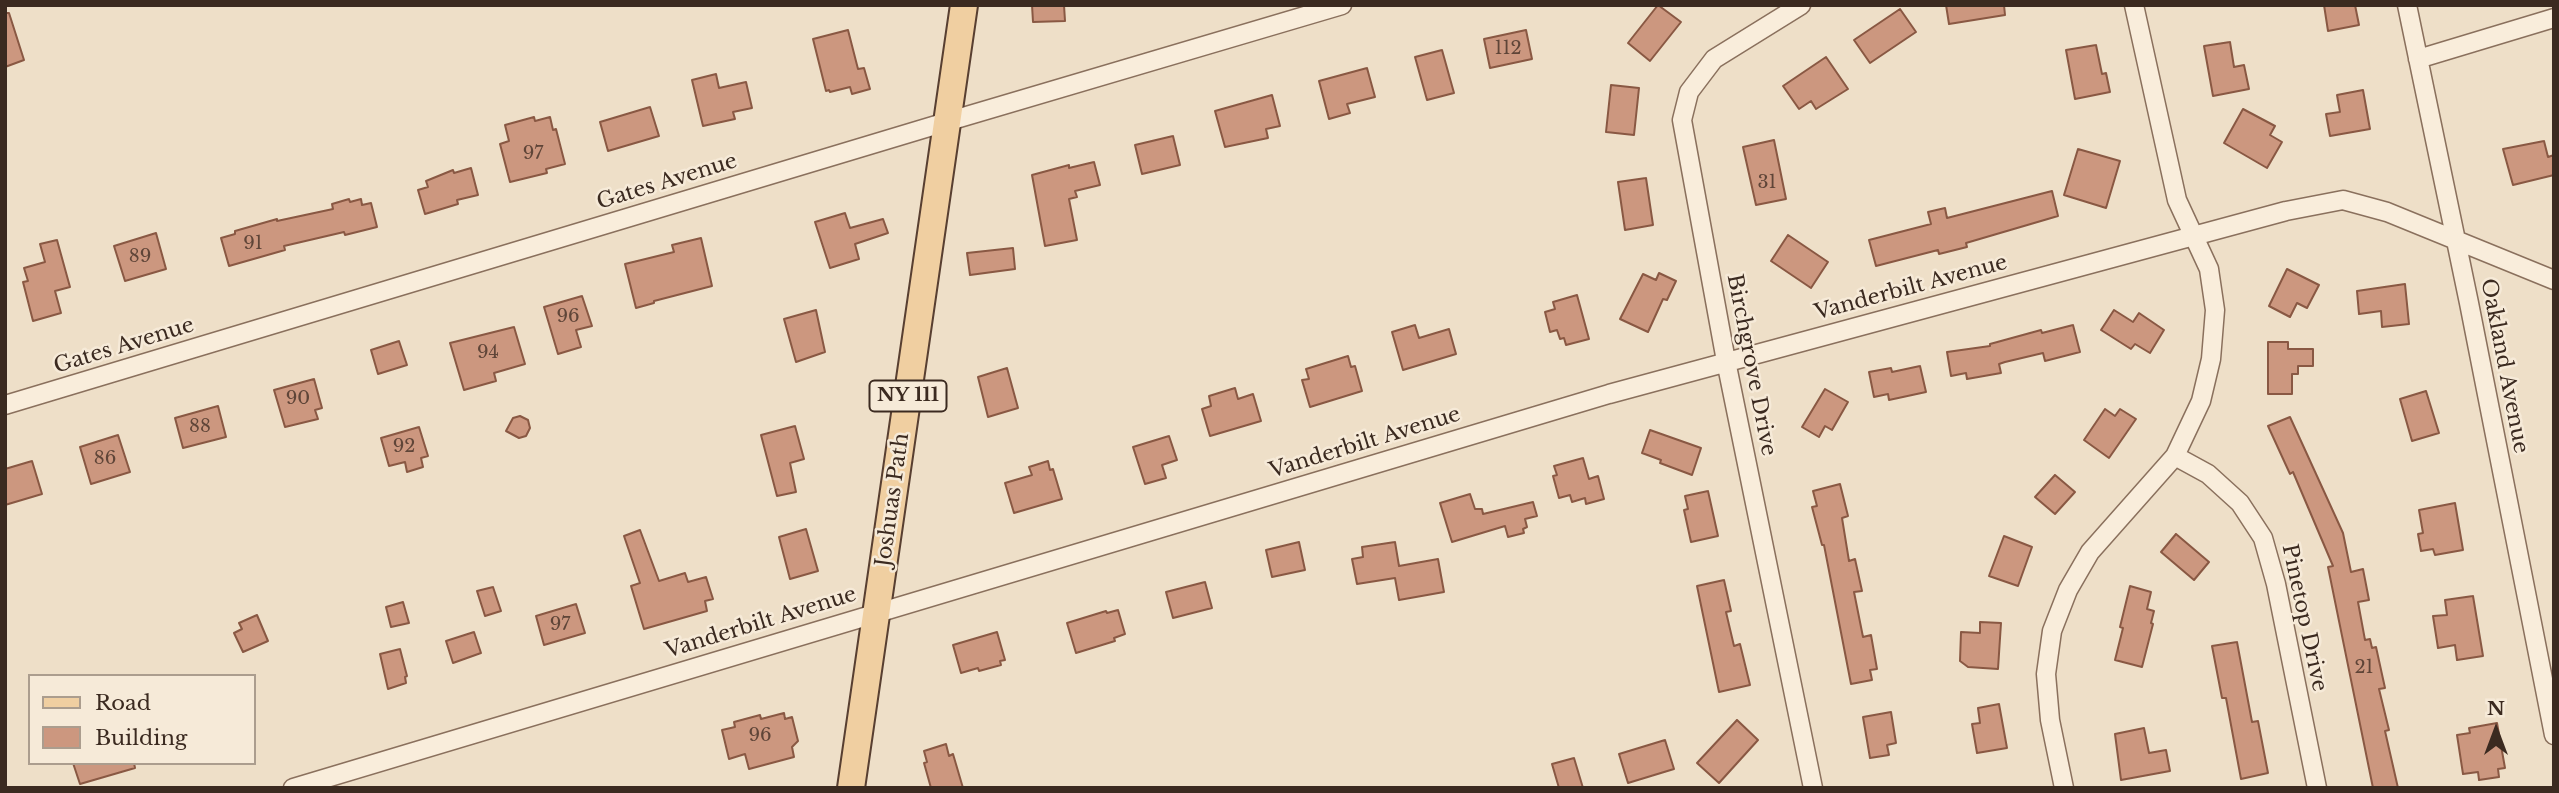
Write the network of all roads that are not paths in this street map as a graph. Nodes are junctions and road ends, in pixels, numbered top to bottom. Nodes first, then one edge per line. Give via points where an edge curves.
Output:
1 (964, 5) edge
2 (1342, 5) edge
3 (1801, 5) edge
4 (2134, 5) edge
5 (2407, 5) edge
6 (2554, 18) edge
7 (2418, 59) junction
8 (946, 122) junction
9 (2194, 235) junction
10 (2454, 240) junction
11 (2554, 280) edge
12 (1726, 361) junction
13 (5, 405) edge
14 (2175, 456) junction
15 (877, 611) junction
16 (2554, 735) edge
17 (293, 788) edge
18 (851, 788) edge
19 (1813, 788) edge
20 (2064, 788) edge
21 (2316, 788) edge

1 - 8 main road, Joshuas Path / NY 111
2 - 8 street, Gates Avenue
3 - 12 street, Birchgrove Drive via 1714,59 1689,92 1682,120
4 - 9 street via 2177,200
5 - 7 street, Oakland Avenue
6 - 7 street
7 - 10 street, Oakland Avenue
8 - 13 street, Gates Avenue
8 - 15 main road, Joshuas Path / NY 111
9 - 10 street, Vanderbilt Avenue via 2343,200 2387,212
9 - 12 street, Vanderbilt Avenue
9 - 14 street via 2209,269 2215,310 2211,359 2201,401
10 - 11 street, Vanderbilt Avenue
10 - 16 street, Oakland Avenue
12 - 15 street, Vanderbilt Avenue
12 - 19 street, Birchgrove Drive
14 - 20 street via 2090,552 2052,631 2046,674
14 - 21 street, Pinetop Drive via 2208,474 2240,503 2263,538
15 - 17 street, Vanderbilt Avenue
15 - 18 main road, Joshuas Path / NY 111

